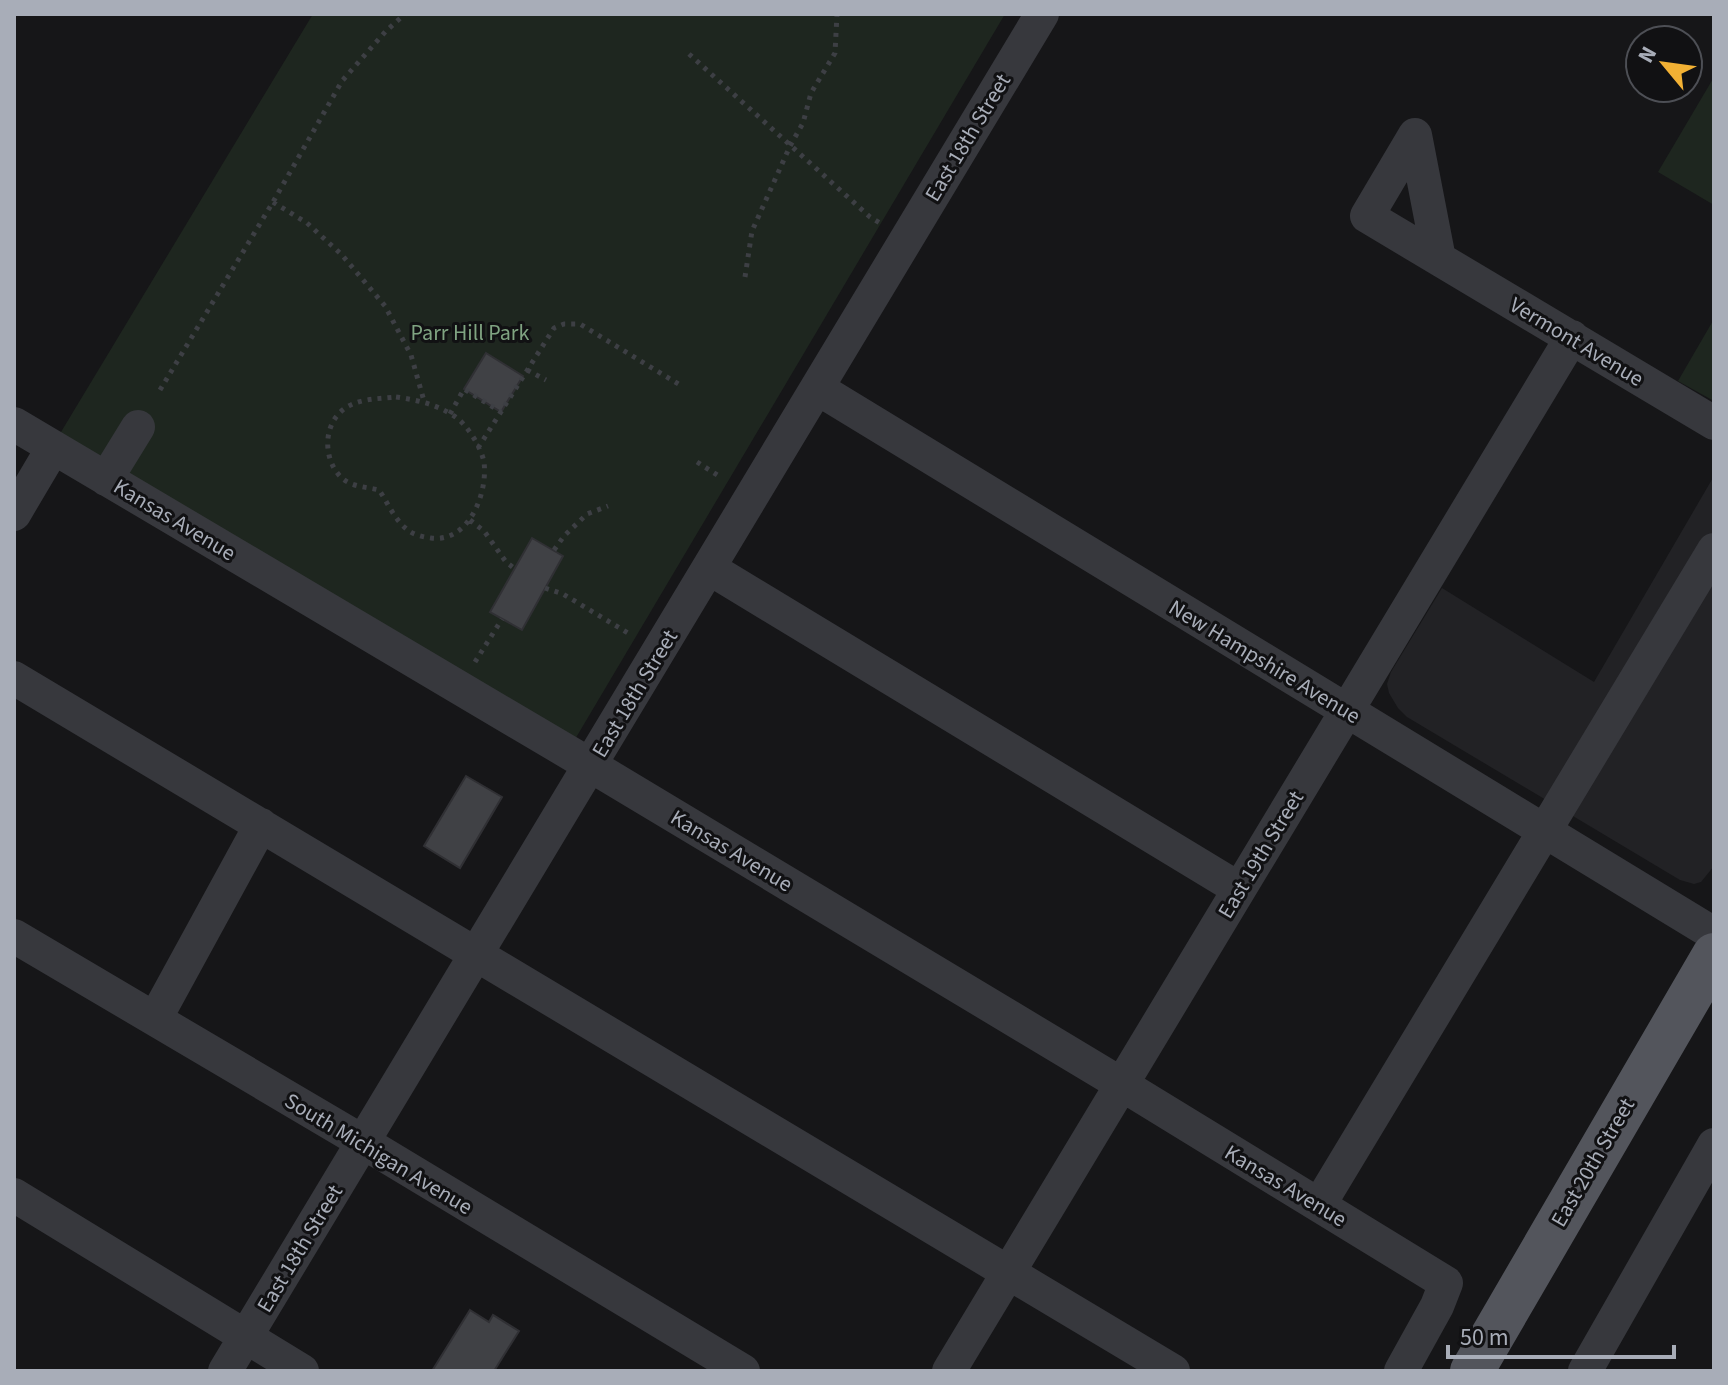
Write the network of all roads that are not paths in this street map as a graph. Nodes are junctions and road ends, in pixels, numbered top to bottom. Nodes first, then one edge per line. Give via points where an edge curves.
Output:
1 (1042, 14) edge
2 (1439, 259) dead end
3 (1572, 337) junction
4 (817, 388) junction
5 (1714, 423) edge
6 (14, 424) edge
7 (138, 427) dead end
8 (53, 448) junction
9 (106, 479) junction
10 (14, 514) edge
11 (1714, 550) edge
12 (709, 568) junction
13 (14, 678) edge
14 (1347, 710) junction
15 (590, 765) junction
16 (261, 825) junction
17 (1545, 831) junction
18 (1239, 889) junction
19 (1714, 934) edge
20 (14, 936) edge
21 (476, 954) junction
22 (1714, 955) edge
23 (155, 1019) junction
24 (1121, 1084) junction
25 (363, 1142) junction
26 (1714, 1145) edge
27 (14, 1195) edge
28 (1319, 1205) junction
29 (1009, 1272) junction
30 (246, 1337) junction
31 (225, 1371) edge
32 (302, 1371) edge
33 (743, 1371) edge
34 (949, 1371) edge
35 (1173, 1371) edge
36 (1401, 1371) edge
37 (1472, 1371) edge
38 (1585, 1371) edge

1 - 4 street, East 18th Street
2 - 3 street, Vermont Avenue
3 - 5 street, Vermont Avenue
3 - 14 street, East 19th Street
4 - 12 street, East 18th Street
4 - 14 street, New Hampshire Avenue
6 - 8 street, Kansas Avenue
7 - 9 street
8 - 9 street, Kansas Avenue
8 - 10 street
9 - 15 street, Kansas Avenue
11 - 17 street
12 - 15 street, East 18th Street
12 - 18 street
13 - 16 street
14 - 17 street, New Hampshire Avenue
14 - 18 street, East 19th Street
15 - 21 street, East 18th Street
15 - 24 street, Kansas Avenue
16 - 21 street
16 - 23 street
17 - 19 street, New Hampshire Avenue
17 - 28 street
18 - 24 street, East 19th Street
20 - 23 street, South Michigan Avenue
21 - 25 street, East 18th Street
21 - 29 street
22 - 37 main road, East 20th Street
23 - 25 street, South Michigan Avenue
24 - 28 street, Kansas Avenue
24 - 29 street, East 19th Street
25 - 30 street, East 18th Street
25 - 33 street, South Michigan Avenue
26 - 38 street
27 - 30 street
28 - 36 street, Kansas Avenue via 1446,1283
29 - 34 street, East 19th Street
29 - 35 street
30 - 31 street, East 18th Street
30 - 32 street

